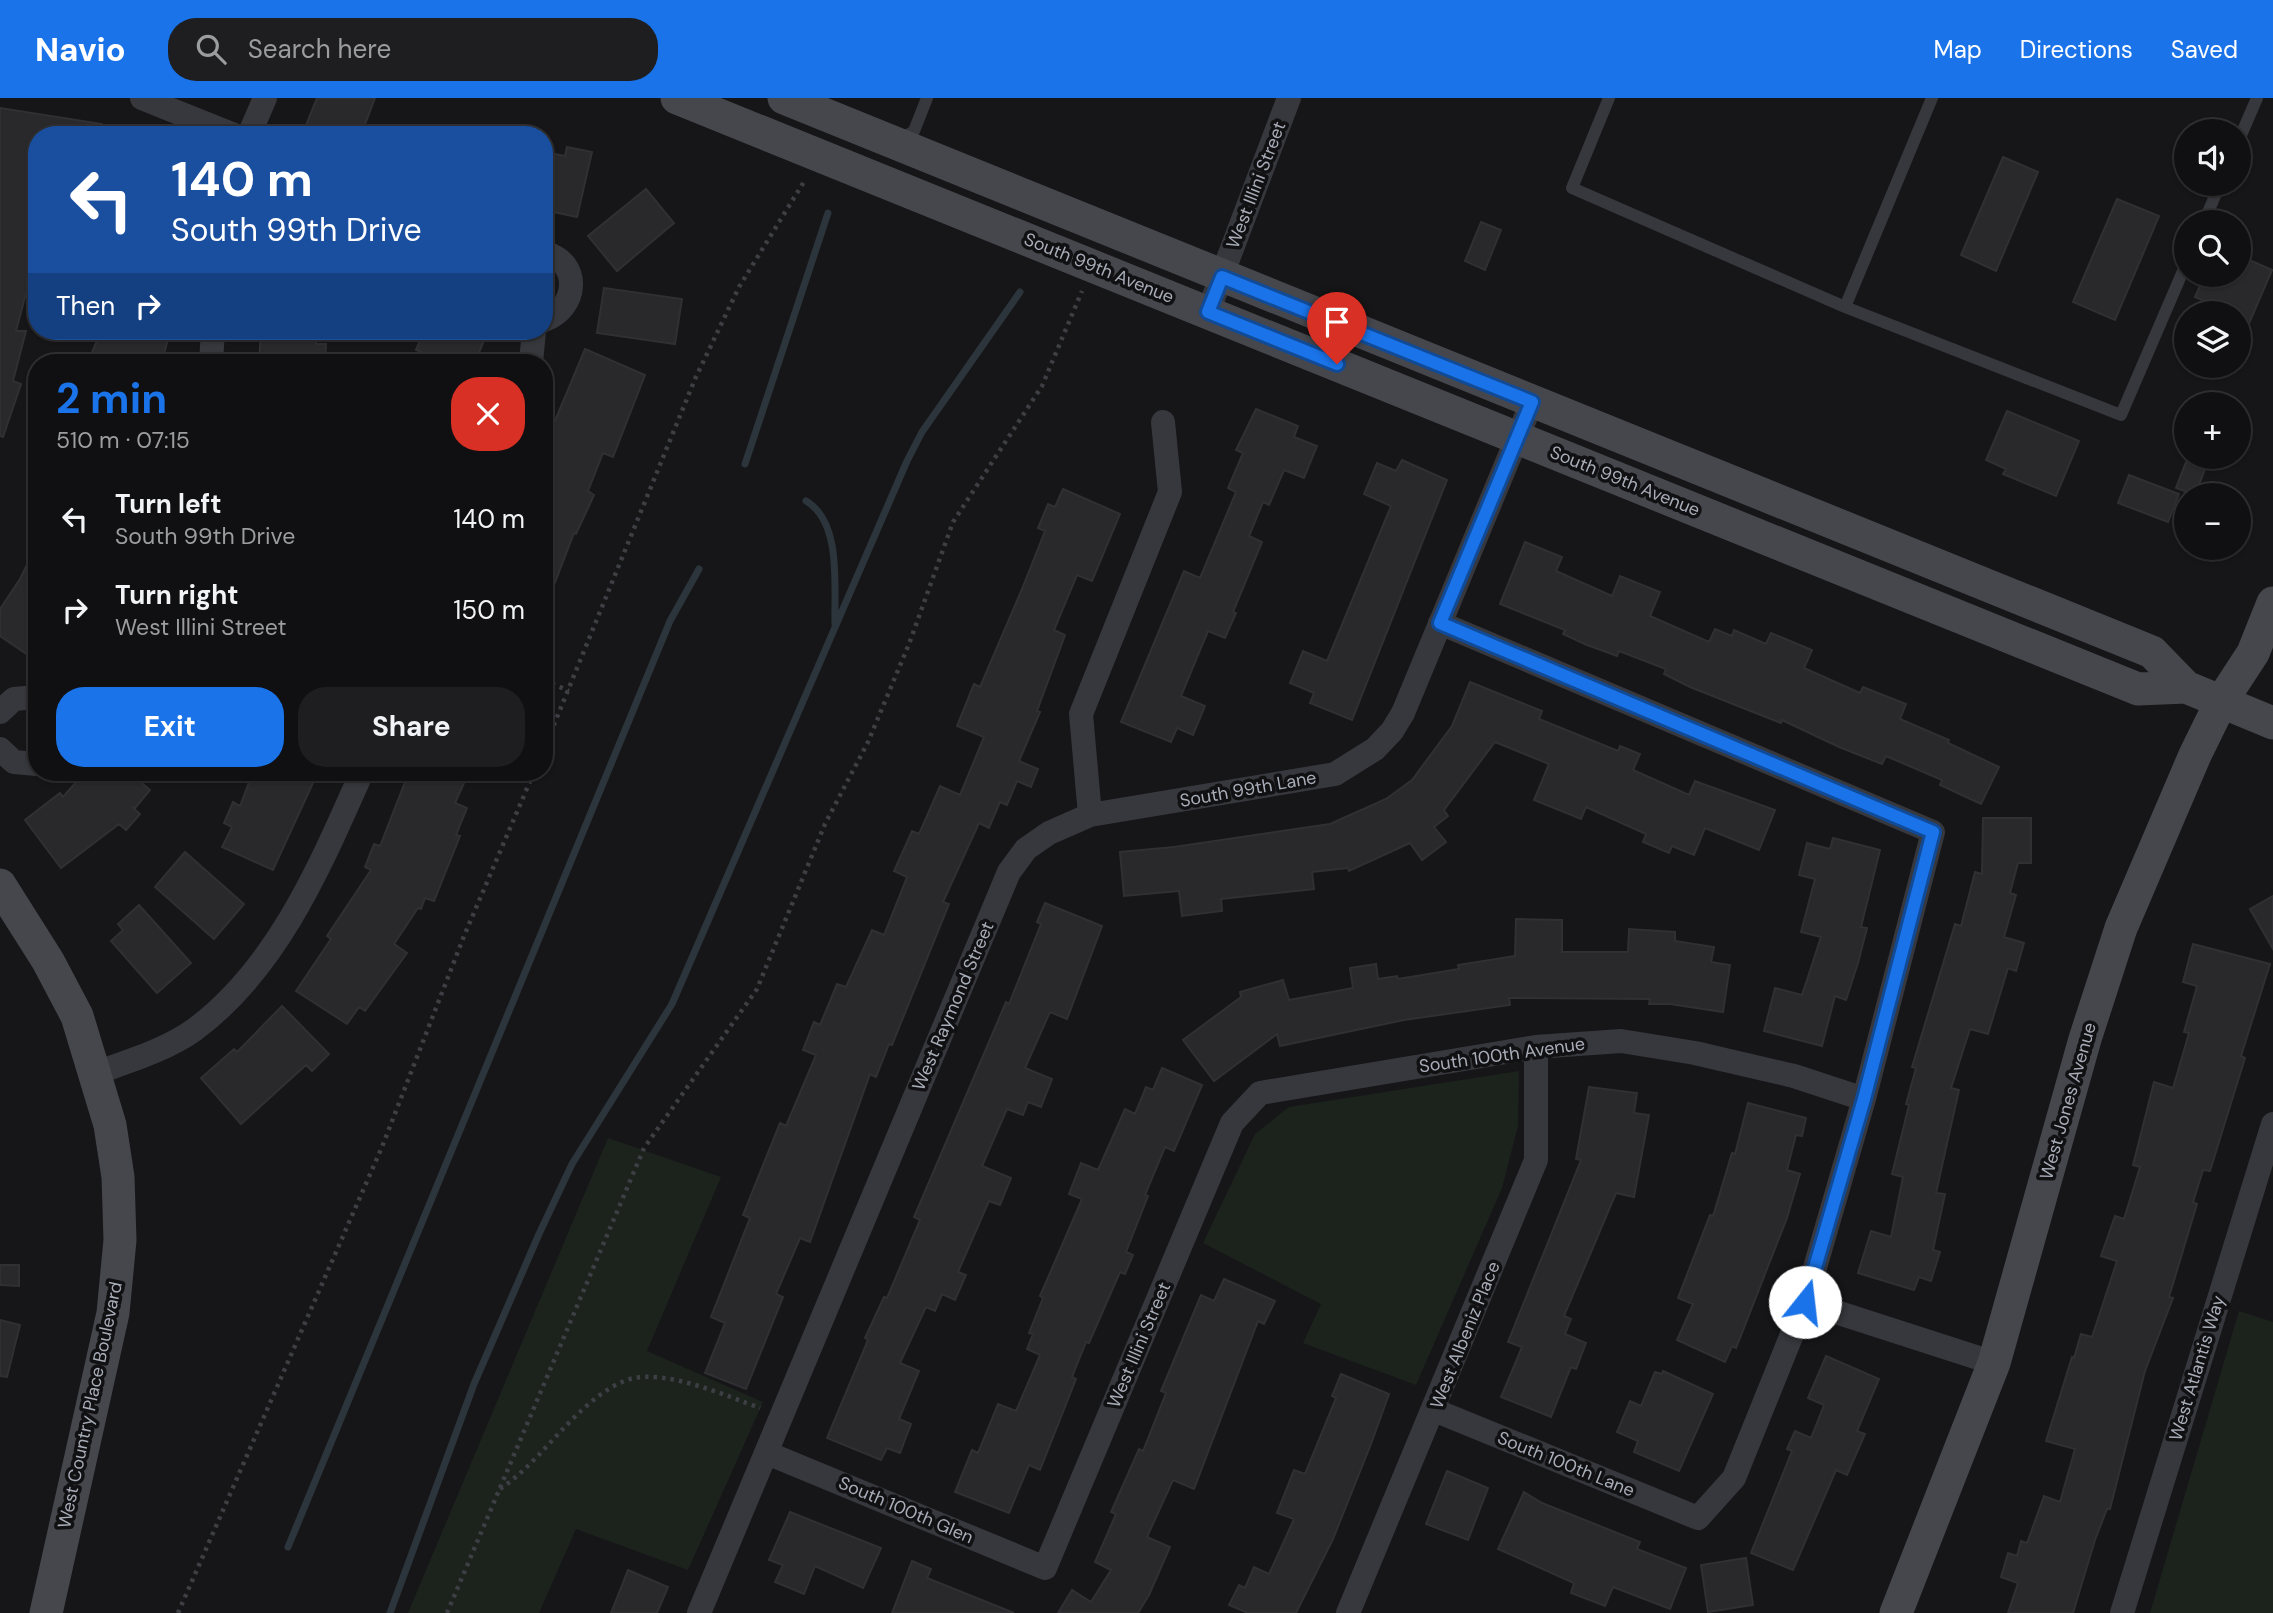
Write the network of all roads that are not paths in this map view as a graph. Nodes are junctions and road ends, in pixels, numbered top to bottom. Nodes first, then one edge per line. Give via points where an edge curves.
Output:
1 (142, 98) edge
2 (265, 98) edge
3 (677, 98) edge
4 (784, 98) edge
5 (927, 98) edge
6 (1289, 98) edge
7 (1609, 98) edge
8 (1932, 98) edge
9 (2258, 98) edge
10 (2248, 119) edge
11 (212, 126) edge
12 (253, 126) edge
13 (887, 141) junction
14 (553, 257) edge
15 (1222, 277) junction
16 (2176, 287) edge
17 (1845, 307) junction
18 (1208, 312) junction
19 (553, 315) edge
20 (1532, 402) junction
21 (1163, 422) dead end
22 (1518, 438) junction
23 (2273, 603) edge
24 (1440, 623) junction
25 (2186, 687) junction
26 (28, 698) edge
27 (2221, 702) junction
28 (0, 712) edge
29 (2273, 723) edge
30 (0, 749) edge
31 (28, 763) edge
32 (358, 781) edge
33 (1090, 815) junction
34 (0, 885) edge
35 (1536, 1047) junction
36 (96, 1073) junction
37 (1864, 1099) junction
38 (1232, 1123) joint
39 (2273, 1124) edge
40 (1805, 1302) junction
41 (1994, 1363) junction
42 (1434, 1410) junction
43 (767, 1453) junction
44 (1045, 1568) joint
45 (46, 1613) edge
46 (699, 1613) edge
47 (1348, 1613) edge
48 (1896, 1613) edge
49 (2122, 1613) edge

1 - 11 street
2 - 12 street
3 - 18 main road, South 99th Avenue
4 - 13 main road, South 99th Avenue
5 - 13 lane via 914,131
6 - 15 street, West Illini Street
7 - 17 lane via 1572,188
8 - 17 lane
9 - 10 lane
13 - 15 main road, South 99th Avenue
14 - 19 street via 567,268 572,289 564,309
15 - 18 street, West Illini Street
15 - 20 main road, South 99th Avenue
16 - 17 lane via 2121,415
18 - 22 main road, South 99th Avenue
20 - 22 street
20 - 25 main road, South 99th Avenue via 2152,652
21 - 33 street via 1170,492 1081,714
22 - 24 street
22 - 25 main road, South 99th Avenue via 2138,689
23 - 27 main road, West Jones Avenue via 2252,653
24 - 33 street, South 99th Lane via 1392,731 1363,759 1335,774
24 - 37 street via 1933,832
25 - 27 main road, South 99th Avenue
26 - 28 street via 14,699
27 - 29 main road, South 99th Avenue
27 - 41 main road, West Jones Avenue via 2121,928
30 - 31 street via 14,762
32 - 36 street via 307,891 232,997 193,1031
33 - 43 street, West Raymond Street via 1026,849 1009,872
34 - 36 main road, West Country Place Boulevard via 64,989
35 - 37 street, South 100th Avenue via 1621,1041 1794,1076
35 - 38 street, South 100th Avenue via 1260,1093
35 - 42 street, West Albeniz Place via 1536,1160
36 - 45 main road, West Country Place Boulevard via 118,1177 117,1277 109,1332
37 - 40 street
38 - 44 street, West Illini Street
39 - 49 street, West Atlantis Way
40 - 41 street
40 - 42 street, South 100th Lane via 1734,1478 1698,1518
41 - 48 main road, West Jones Avenue
42 - 47 street, West Albeniz Place
43 - 44 street, South 100th Glen
43 - 46 street, West Raymond Street

